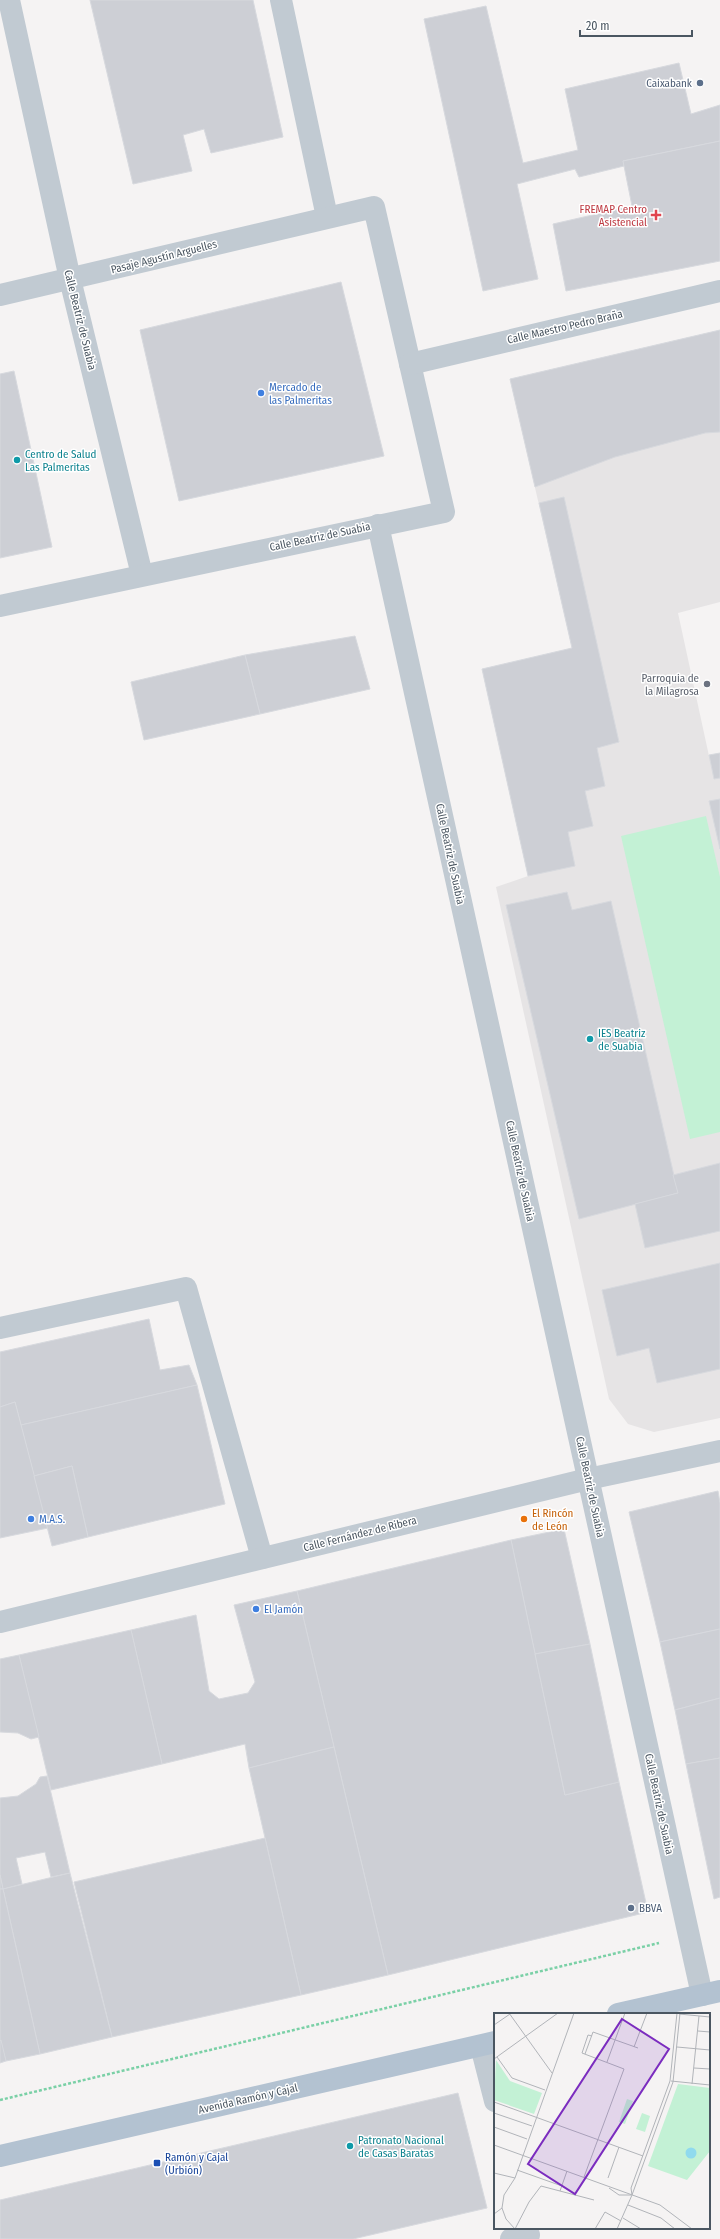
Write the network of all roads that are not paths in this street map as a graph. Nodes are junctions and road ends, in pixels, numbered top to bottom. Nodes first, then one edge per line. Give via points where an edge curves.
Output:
1 (9, 0) edge
2 (281, 0) edge
3 (327, 217) junction
4 (70, 279) junction
5 (720, 291) edge
6 (0, 295) edge
7 (410, 364) junction
8 (378, 525) junction
9 (142, 575) junction
10 (0, 606) edge
11 (0, 1328) edge
12 (720, 1451) edge
13 (588, 1479) junction
14 (262, 1558) junction
15 (0, 1622) edge
16 (711, 1993) edge
17 (622, 2013) edge
18 (488, 2044) edge
19 (494, 2093) edge
20 (0, 2156) edge

1 - 4 street, Calle Beatriz de Suabia
2 - 3 street
3 - 4 street, Pasaje Agustín Arguelles
3 - 7 street, Pasaje Agustín Arguelles via 374,207
4 - 6 street, Pasaje Agustín Arguelles
4 - 9 street, Calle Beatriz de Suabia
5 - 7 street, Calle Maestro Pedro Braña
7 - 8 street via 444,512
8 - 9 street, Calle Beatriz de Suabia
8 - 13 street, Calle Beatriz de Suabia
9 - 10 street
11 - 14 street via 186,1288
12 - 13 street, Calle Fernández de Ribera
13 - 14 street, Calle Fernández de Ribera
13 - 16 street, Calle Beatriz de Suabia
14 - 15 street, Calle Fernández de Ribera
16 - 17 main road
18 - 19 street
18 - 20 main road, Avenida Ramón y Cajal

